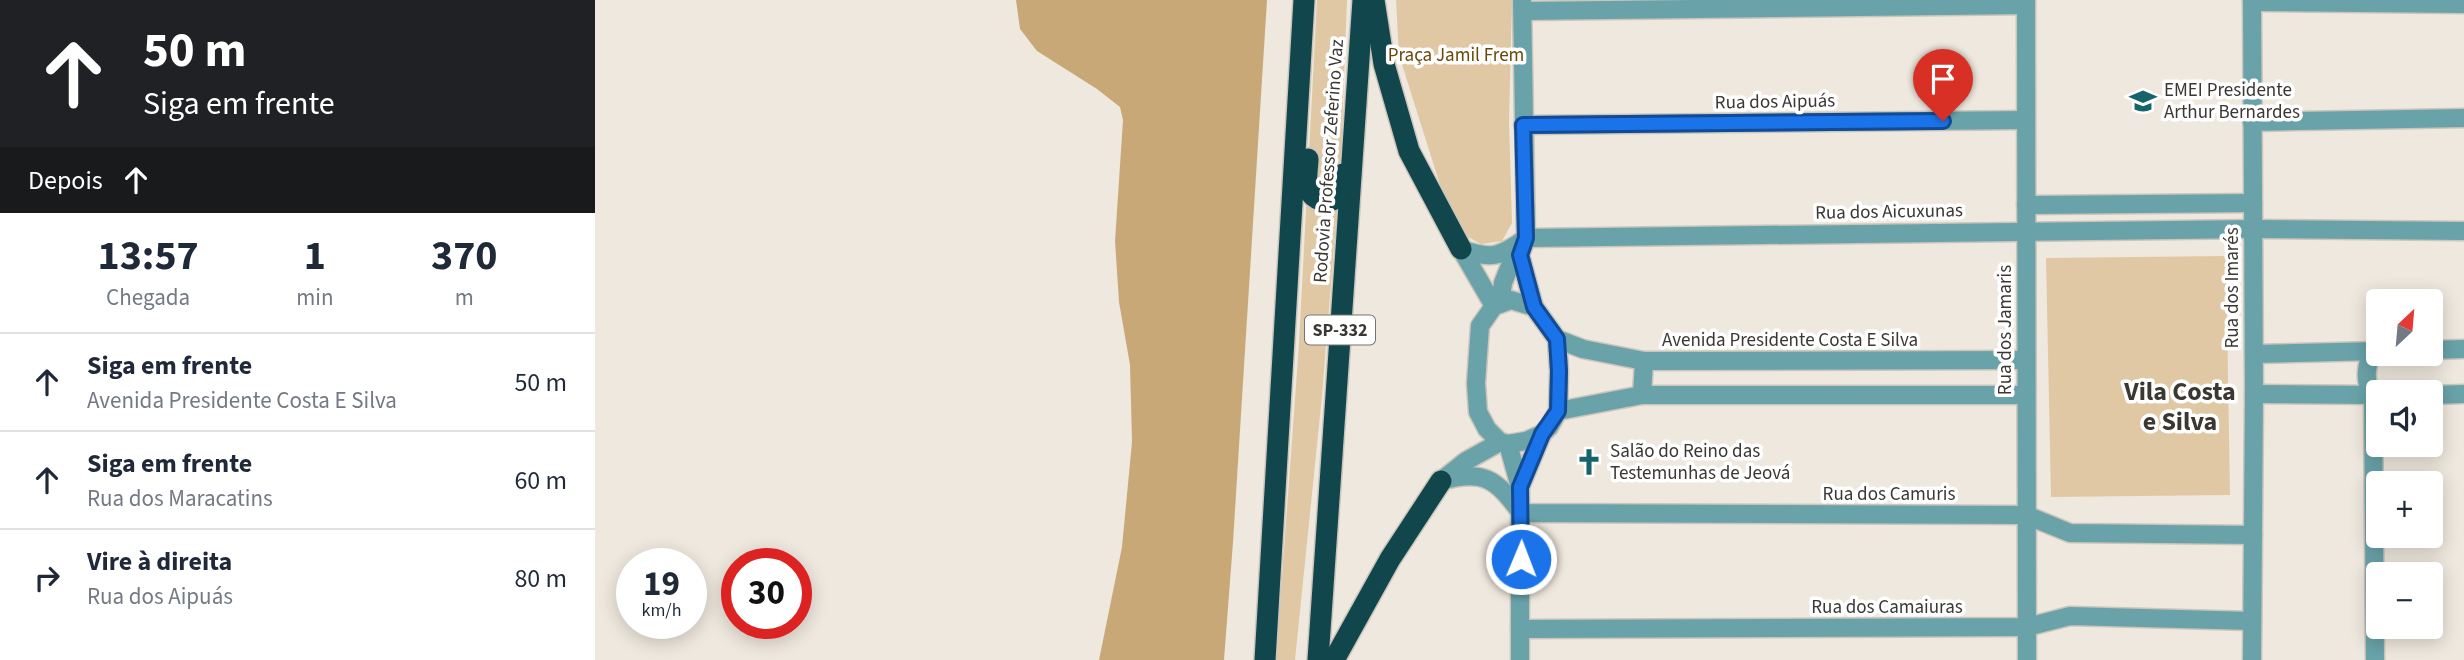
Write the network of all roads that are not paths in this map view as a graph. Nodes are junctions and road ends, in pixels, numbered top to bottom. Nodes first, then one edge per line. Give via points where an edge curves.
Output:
1 (1304, 0) edge
2 (1314, 0) edge
3 (1353, 0) edge
4 (1363, 0) edge
5 (1374, 0) edge
6 (2252, 1) edge
7 (2026, 2) edge
8 (2464, 4) edge
9 (1523, 6) edge
10 (2464, 118) edge
11 (2026, 120) junction
12 (2252, 122) junction
13 (1523, 125) junction
14 (2253, 203) junction
15 (2027, 205) junction
16 (2253, 229) junction
17 (2027, 231) junction
18 (2464, 231) edge
19 (1523, 247) junction
20 (1461, 249) junction
21 (1497, 305) junction
22 (1534, 307) junction
23 (1557, 339) junction
24 (2464, 349) edge
25 (2443, 350) edge
26 (2366, 351) edge
27 (2254, 354) junction
28 (2026, 360) junction
29 (1644, 362) junction
30 (2254, 394) junction
31 (2464, 394) edge
32 (1642, 395) junction
33 (2027, 395) junction
34 (2366, 395) edge
35 (2443, 395) edge
36 (1558, 411) junction
37 (1542, 434) junction
38 (1504, 443) junction
39 (2376, 457) edge
40 (1441, 481) junction
41 (1520, 487) junction
42 (1521, 513) junction
43 (2026, 515) junction
44 (2252, 536) junction
45 (2252, 621) junction
46 (2027, 627) junction
47 (1520, 629) junction
48 (1265, 660) edge
49 (1318, 660) edge
50 (1334, 660) edge
51 (1520, 660) edge
52 (2027, 660) edge
53 (2252, 660) edge
54 (2375, 660) edge

1 - 48 highway, Rodovia Professor Zeferino Vaz / SP-332
2 - 3 highway via 1307,185 1311,195 1329,201 1342,189
4 - 49 highway, Rodovia Professor Zeferino Vaz / SP-332
5 - 20 highway via 1384,64 1409,151
6 - 8 street
6 - 12 street, Rua dos Imarés
7 - 9 street
7 - 11 street, Rua dos Jamaris
9 - 13 street
10 - 12 street
11 - 13 street, Rua dos Aipuás
11 - 15 street, Rua dos Jamaris
12 - 14 street, Rua dos Imarés
13 - 19 street
14 - 15 street
14 - 16 street, Rua dos Imarés
15 - 17 street, Rua dos Jamaris
16 - 17 street, Rua dos Aicuxunas
16 - 18 street, Rua dos Aicuxunas
16 - 27 street, Rua dos Imarés
17 - 19 street, Rua dos Aicuxunas
17 - 28 street, Rua dos Jamaris
19 - 20 street via 1495,256
19 - 21 street via 1509,268
19 - 22 street
20 - 21 street
21 - 22 street via 1511,300
21 - 38 street via 1480,326 1476,383 1478,412 1487,429
22 - 23 street
23 - 29 street, Avenida Presidente Costa E Silva
23 - 36 street
24 - 25 street
26 - 27 street
27 - 30 street, Rua dos Imarés
28 - 29 street, Avenida Presidente Costa E Silva
28 - 33 street, Rua dos Jamaris
29 - 32 street
30 - 34 street
30 - 44 street, Rua dos Imarés
31 - 35 street
32 - 33 street
32 - 36 street
33 - 43 street, Rua dos Jamaris
36 - 37 street
37 - 38 street
37 - 41 street
38 - 40 street via 1465,461
38 - 41 street
39 - 54 street
40 - 42 street via 1464,475 1489,480 1504,489
40 - 50 highway via 1390,559
41 - 42 street
42 - 43 street, Rua dos Camuris
42 - 47 street
43 - 44 street, Rua dos Camuris via 2070,533
43 - 46 street, Rua dos Jamaris
44 - 45 street, Rua dos Imarés
45 - 46 street, Rua dos Camaiuras via 2070,616
45 - 53 street, Rua dos Imarés
46 - 47 street, Rua dos Camaiuras
46 - 52 street, Rua dos Jamaris
47 - 51 street

